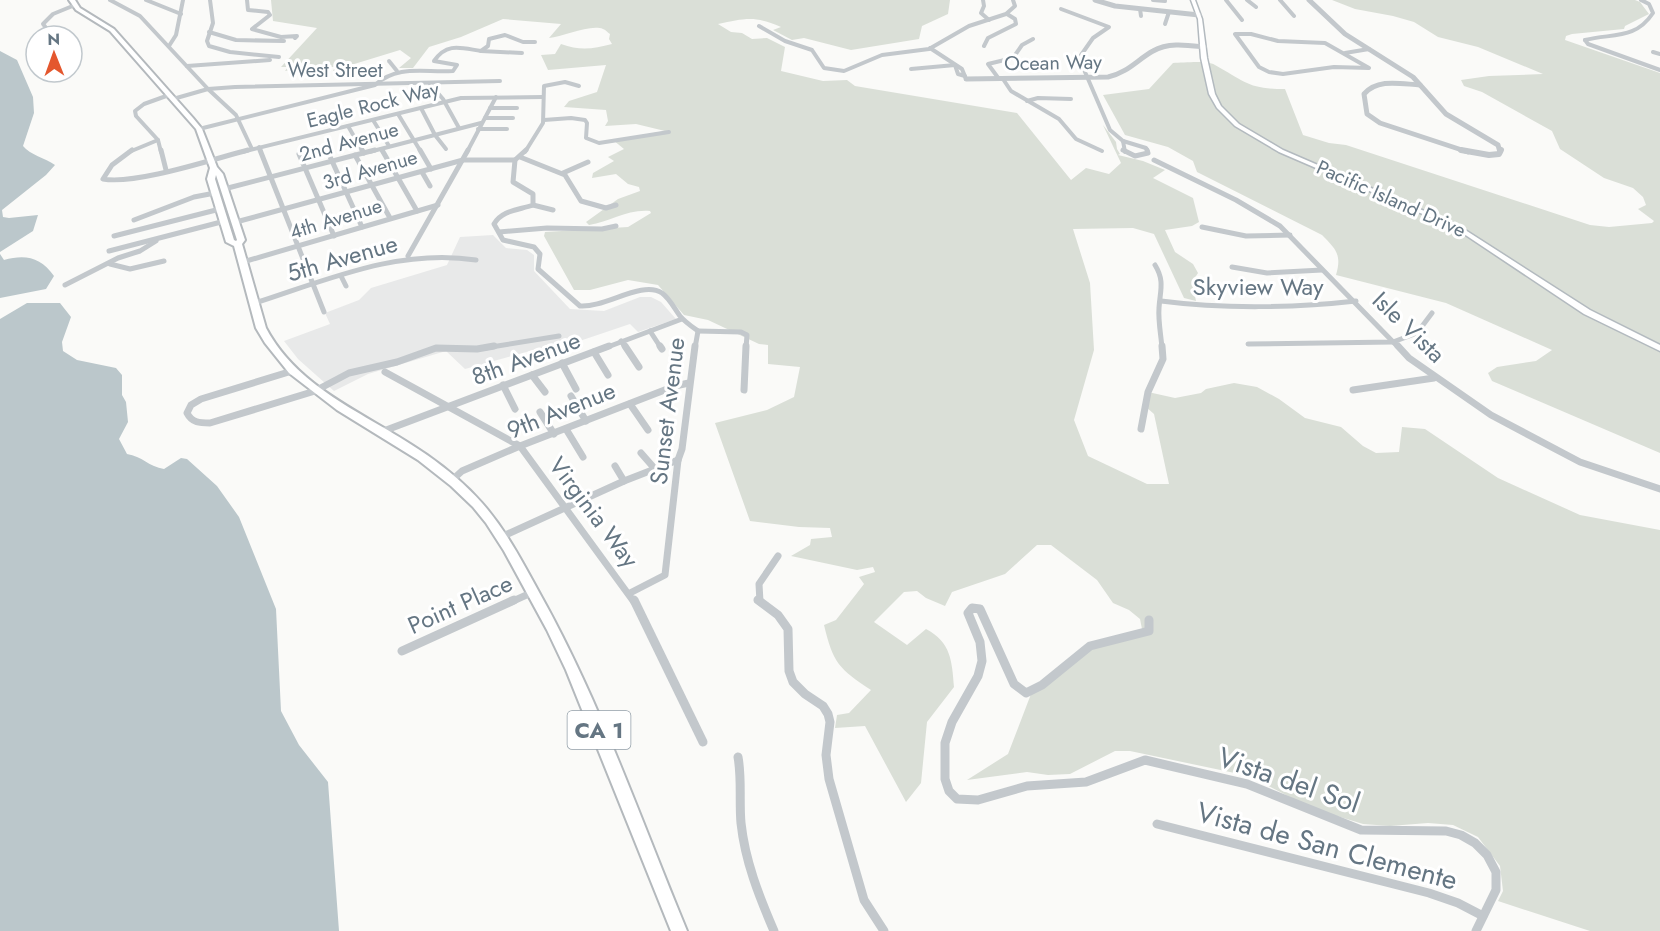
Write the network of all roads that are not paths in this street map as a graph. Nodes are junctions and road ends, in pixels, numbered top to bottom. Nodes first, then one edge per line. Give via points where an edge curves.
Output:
1 (110, 0) edge
2 (146, 0) edge
3 (183, 0) edge
4 (210, 0) edge
5 (247, 0) edge
6 (983, 0) edge
7 (1013, 0) edge
8 (1095, 0) edge
9 (1153, 0) edge
10 (1193, 0) edge
11 (1226, 0) edge
12 (1247, 0) edge
13 (1280, 0) edge
14 (1309, 0) edge
15 (1641, 0) edge
16 (1165, 1) edge
17 (74, 3) edge
18 (1256, 7) dead end
19 (1062, 9) dead end
20 (1140, 9) junction
21 (1169, 12) junction
22 (181, 14) junction
23 (1007, 14) junction
24 (1198, 14) junction
25 (1141, 16) dead end
26 (1294, 16) dead end
27 (989, 20) junction
28 (1242, 20) dead end
29 (44, 24) edge
30 (1165, 24) dead end
31 (759, 26) dead end
32 (210, 32) junction
33 (1033, 39) dead end
34 (535, 42) dead end
35 (170, 46) junction
36 (984, 46) dead end
37 (1204, 46) junction
38 (930, 48) junction
39 (1370, 50) junction
40 (481, 51) junction
41 (1653, 52) dead end
42 (522, 53) dead end
43 (1346, 54) junction
44 (1660, 54) edge
45 (389, 62) dead end
46 (954, 64) junction
47 (187, 66) junction
48 (911, 69) dead end
49 (1660, 70) edge
50 (397, 71) junction
51 (965, 77) joint
52 (1086, 78) junction
53 (1001, 79) junction
54 (500, 81) dead end
55 (430, 84) junction
56 (375, 85) junction
57 (1420, 85) junction
58 (579, 86) dead end
59 (208, 89) junction
60 (171, 97) junction
61 (496, 97) junction
62 (543, 97) junction
63 (1071, 99) dead end
64 (1027, 101) junction
65 (444, 103) junction
66 (420, 108) junction
67 (490, 108) junction
68 (516, 108) dead end
69 (398, 114) junction
70 (238, 118) junction
71 (513, 118) dead end
72 (373, 120) junction
73 (544, 120) junction
74 (483, 121) junction
75 (348, 126) junction
76 (459, 128) junction
77 (199, 129) junction
78 (478, 129) junction
79 (507, 129) dead end
80 (669, 132) dead end
81 (435, 135) junction
82 (158, 140) junction
83 (413, 140) junction
84 (1123, 141) junction
85 (260, 147) junction
86 (325, 147) dead end
87 (389, 147) junction
88 (381, 148) junction
89 (446, 148) dead end
90 (252, 149) junction
91 (1102, 152) dead end
92 (364, 153) junction
93 (299, 154) dead end
94 (355, 156) junction
95 (517, 158) junction
96 (1149, 158) junction
97 (212, 159) junction
98 (463, 160) junction
99 (332, 162) junction
100 (588, 162) dead end
101 (307, 169) junction
102 (431, 169) junction
103 (166, 170) junction
104 (213, 172) junction
105 (422, 172) junction
106 (563, 173) junction
107 (271, 178) junction
108 (398, 178) junction
109 (372, 186) junction
110 (430, 186) dead end
111 (224, 189) junction
112 (347, 193) junction
113 (320, 200) junction
114 (218, 202) junction
115 (438, 205) junction
116 (533, 205) junction
117 (616, 205) dead end
118 (284, 209) junction
119 (553, 210) dead end
120 (417, 211) junction
121 (390, 218) junction
122 (134, 220) dead end
123 (236, 223) junction
124 (226, 224) junction
125 (616, 226) dead end
126 (362, 227) junction
127 (1202, 227) dead end
128 (499, 231) junction
129 (1290, 235) junction
130 (114, 236) dead end
131 (334, 236) junction
132 (160, 238) junction
133 (238, 244) junction
134 (298, 246) junction
135 (109, 251) dead end
136 (408, 256) junction
137 (476, 260) dead end
138 (164, 261) dead end
139 (243, 262) junction
140 (110, 264) junction
141 (1155, 265) dead end
142 (1232, 267) dead end
143 (1322, 270) junction
144 (341, 276) junction
145 (65, 285) dead end
146 (314, 285) junction
147 (346, 286) dead end
148 (1161, 301) junction
149 (1356, 301) junction
150 (255, 303) junction
151 (324, 312) dead end
152 (1432, 313) dead end
153 (682, 319) junction
154 (650, 331) junction
155 (698, 331) junction
156 (559, 336) dead end
157 (621, 341) junction
158 (1394, 342) junction
159 (1248, 344) dead end
160 (1660, 348) edge
161 (662, 349) dead end
162 (594, 352) junction
163 (562, 363) junction
164 (639, 367) dead end
165 (292, 371) junction
166 (385, 372) dead end
167 (532, 375) junction
168 (608, 375) dead end
169 (1434, 378) junction
170 (689, 383) junction
171 (503, 385) junction
172 (576, 389) dead end
173 (744, 390) dead end
174 (1353, 390) dead end
175 (315, 391) junction
176 (545, 393) dead end
177 (571, 396) dead end
178 (630, 404) junction
179 (448, 405) junction
180 (515, 409) dead end
181 (540, 412) dead end
182 (586, 421) junction
183 (566, 429) junction
184 (1141, 429) dead end
185 (648, 430) dead end
186 (381, 432) junction
187 (554, 434) junction
188 (520, 446) junction
189 (641, 453) dead end
190 (583, 457) dead end
191 (678, 460) junction
192 (615, 466) dead end
193 (655, 469) junction
194 (451, 481) junction
195 (624, 481) junction
196 (1660, 489) edge
197 (567, 506) junction
198 (501, 537) junction
199 (778, 556) dead end
200 (533, 592) junction
201 (630, 593) junction
202 (1149, 620) dead end
203 (402, 651) dead end
204 (703, 742) dead end
205 (738, 757) dead end
206 (1157, 825) dead end
207 (1483, 916) junction
208 (679, 931) edge
209 (774, 931) edge
210 (884, 931) edge
211 (1476, 931) edge

1 - 35 street via 140,16
2 - 22 street
3 - 22 street
4 - 32 street
5 - 32 street via 248,10 268,12 268,17 252,29 298,37 282,41 244,40
6 - 27 street via 981,13
7 - 23 street via 1015,6
8 - 20 street
9 - 16 street
10 - 24 main road, Pacific Island Drive
11 - 28 street
12 - 18 street
13 - 26 street
14 - 39 street via 1345,34
15 - 49 street via 1649,4 1653,13 1633,34 1585,40
17 - 29 street
17 - 60 highway, CA 1 via 112,30
19 - 52 street, Isle Vista via 1108,27 1093,38 1079,58
20 - 21 street
20 - 25 street
21 - 24 street
21 - 30 street
22 - 35 street
23 - 27 street
23 - 36 street via 1016,24 988,38
24 - 37 main road, Pacific Island Drive
27 - 38 street via 970,25
31 - 38 street via 812,50 820,66 833,71 850,70 872,57
32 - 47 street via 207,41 217,50 279,57
33 - 53 street via 1022,45 1014,58 988,64
34 - 40 street via 502,34 489,39 488,46
35 - 47 street
37 - 52 street, Ocean Way via 1158,49 1124,73
37 - 160 main road, Pacific Island Drive via 1212,94 1224,113 1244,130 1281,151 1458,227 1587,312
38 - 46 street
39 - 43 street
39 - 57 street via 1405,70
40 - 42 street
40 - 50 street via 456,47 441,51 434,61 457,65 452,71
41 - 44 street
43 - 43 street via 1369,68 1276,73 1259,67 1234,35 1324,42
45 - 50 street
46 - 48 street
46 - 51 street via 958,74
47 - 59 street
50 - 56 street via 383,76
51 - 53 street, Ocean Way
52 - 53 street, Ocean Way
52 - 84 street, Isle Vista via 1110,130
53 - 64 street
54 - 55 street, West Street
55 - 56 street, West Street
55 - 65 street via 443,96
56 - 59 street, West Street
56 - 70 street
57 - 57 street via 1371,87 1364,94 1364,111 1380,123 1464,151 1486,156 1499,154 1498,145 1446,114
58 - 62 street via 565,82 546,85
59 - 60 street, West Street
59 - 70 street
60 - 77 highway, CA 1
60 - 82 street, West Street via 144,104 135,111
61 - 62 street, Eagle Rock Way
61 - 65 street, Eagle Rock Way via 461,98
61 - 67 street
62 - 73 street
63 - 64 street
64 - 91 street via 1059,119 1076,139
65 - 66 street, Eagle Rock Way
65 - 76 street
66 - 69 street, Eagle Rock Way
66 - 81 street
67 - 68 street
67 - 74 street
69 - 72 street, Eagle Rock Way
69 - 83 street
70 - 77 street
70 - 90 street
71 - 74 street, 2nd Avenue
72 - 75 street, Eagle Rock Way
72 - 87 street
73 - 80 street via 585,120 586,138 599,143
73 - 95 street via 535,138
74 - 76 street, 2nd Avenue
74 - 78 street
75 - 85 street, Eagle Rock Way
75 - 92 street
76 - 81 street, 2nd Avenue
77 - 97 highway, CA 1
78 - 79 street
78 - 98 street
81 - 83 street, 2nd Avenue
81 - 89 street
82 - 103 street
82 - 103 street, Eagle Rock Way via 130,150 103,179 115,181
83 - 87 street, 2nd Avenue
83 - 102 street
84 - 96 street, Isle Vista via 1146,148
84 - 96 street, Isle Vista via 1123,150 1128,155
85 - 90 street, Eagle Rock Way
85 - 107 street
86 - 99 street
87 - 88 street, 2nd Avenue
88 - 92 street, 2nd Avenue
88 - 108 street
90 - 97 street, Eagle Rock Way
92 - 94 street, 2nd Avenue
93 - 101 street
94 - 99 street, 2nd Avenue
94 - 109 street
95 - 98 street, 3rd Avenue
95 - 106 street, 3rd Avenue
95 - 116 street via 513,182 533,194
96 - 129 street, Isle Vista via 1236,200
97 - 103 street, Eagle Rock Way
97 - 104 highway, CA 1
98 - 102 street, 3rd Avenue
98 - 115 street
99 - 101 street, 2nd Avenue
99 - 112 street
100 - 106 street
101 - 107 street, 2nd Avenue
101 - 113 street
102 - 105 street, 3rd Avenue
104 - 111 highway via 218,188
104 - 114 highway, CA 1
105 - 108 street, 3rd Avenue
105 - 110 street
106 - 117 street via 581,201 596,207
107 - 111 street, 2nd Avenue
107 - 118 street
108 - 109 street, 3rd Avenue
108 - 120 street
109 - 112 street, 3rd Avenue
109 - 121 street
111 - 114 highway
111 - 123 highway, CA 1
112 - 113 street, 3rd Avenue
112 - 126 street
113 - 118 street, 3rd Avenue
113 - 131 street
114 - 122 street via 194,197
114 - 123 highway via 229,220
114 - 124 highway, CA 1
114 - 130 street
115 - 120 street, 4th Avenue
115 - 136 street
116 - 119 street
116 - 128 street via 498,217 494,224
118 - 123 street, 3rd Avenue
118 - 134 street
120 - 121 street, 4th Avenue
121 - 126 street, 4th Avenue
123 - 124 highway
123 - 133 highway, CA 1 via 241,240
124 - 132 street
124 - 133 highway, CA 1 via 230,242
125 - 128 street
126 - 131 street, 4th Avenue
127 - 129 street via 1230,235
128 - 153 street, Sunset Avenue via 503,240 534,247 540,254 538,269 580,306 601,306 634,291 658,291
129 - 143 street, Isle Vista
131 - 134 street, 4th Avenue
132 - 135 street
132 - 140 street
133 - 139 highway, CA 1
134 - 139 street, 4th Avenue
134 - 146 street
136 - 137 street, 5th Avenue
136 - 144 street, 5th Avenue
138 - 140 street via 132,270 118,270
139 - 150 highway, CA 1
140 - 145 street
141 - 148 street via 1161,274
142 - 143 street via 1267,273
143 - 149 street, Isle Vista
144 - 146 street, 5th Avenue
144 - 147 street
146 - 150 street, 5th Avenue
146 - 151 street
148 - 149 street, Skyview Way via 1198,306
148 - 184 street via 1163,359 1148,392
149 - 158 street, Isle Vista
150 - 165 highway, CA 1 via 266,338
152 - 158 street via 1416,336
153 - 154 street, 8th Avenue
153 - 155 street, Sunset Avenue
154 - 157 street, 8th Avenue
154 - 161 street
155 - 170 street, Sunset Avenue
155 - 173 street via 747,335
156 - 175 street via 477,349 436,348 349,373
157 - 162 street, 8th Avenue
157 - 164 street
158 - 159 street
158 - 169 street, Isle Vista
162 - 163 street, 8th Avenue
162 - 168 street
163 - 167 street, 8th Avenue
163 - 172 street
165 - 175 highway, CA 1
165 - 175 street via 201,399 187,413 199,423 210,423
166 - 179 street, Virginia Way
167 - 171 street, 8th Avenue
167 - 176 street
169 - 174 street
169 - 196 street, Isle Vista via 1491,415 1580,462
170 - 178 street, 9th Avenue
170 - 191 street, Sunset Avenue
171 - 179 street, 8th Avenue
171 - 180 street
175 - 186 highway, CA 1
177 - 182 street
178 - 182 street, 9th Avenue
178 - 185 street
179 - 186 street, 8th Avenue
179 - 188 street, Virginia Way
181 - 187 street
182 - 183 street, 9th Avenue
183 - 187 street, 9th Avenue
183 - 190 street
186 - 194 highway, CA 1 via 423,457
187 - 188 street, 9th Avenue
188 - 194 street, 9th Avenue via 462,471
188 - 197 street, Virginia Way
189 - 193 street
191 - 193 street
191 - 201 street, Sunset Avenue via 665,575
192 - 195 street
193 - 195 street
194 - 198 highway, CA 1 via 484,512
195 - 197 street
197 - 198 street
197 - 201 street, Virginia Way
198 - 200 highway, CA 1
199 - 210 street via 759,584 758,600 778,615 788,629 793,682 828,714 829,779 864,900
200 - 203 street, Point Place
200 - 208 highway, CA 1 via 580,683
201 - 204 street, Virginia Way
202 - 207 street, Vista del Sol via 1149,631 1106,639 1088,647 1026,693 1014,684 980,609 972,608 968,613 982,661 944,740 943,771 952,795 973,801 1018,788 1096,780 1133,761 1158,762 1247,784 1361,830 1441,830 1470,837 1497,874 1497,887
205 - 209 street via 744,841 760,900
206 - 207 street, Vista de San Clemente via 1429,893
207 - 211 street, Vista del Sol

